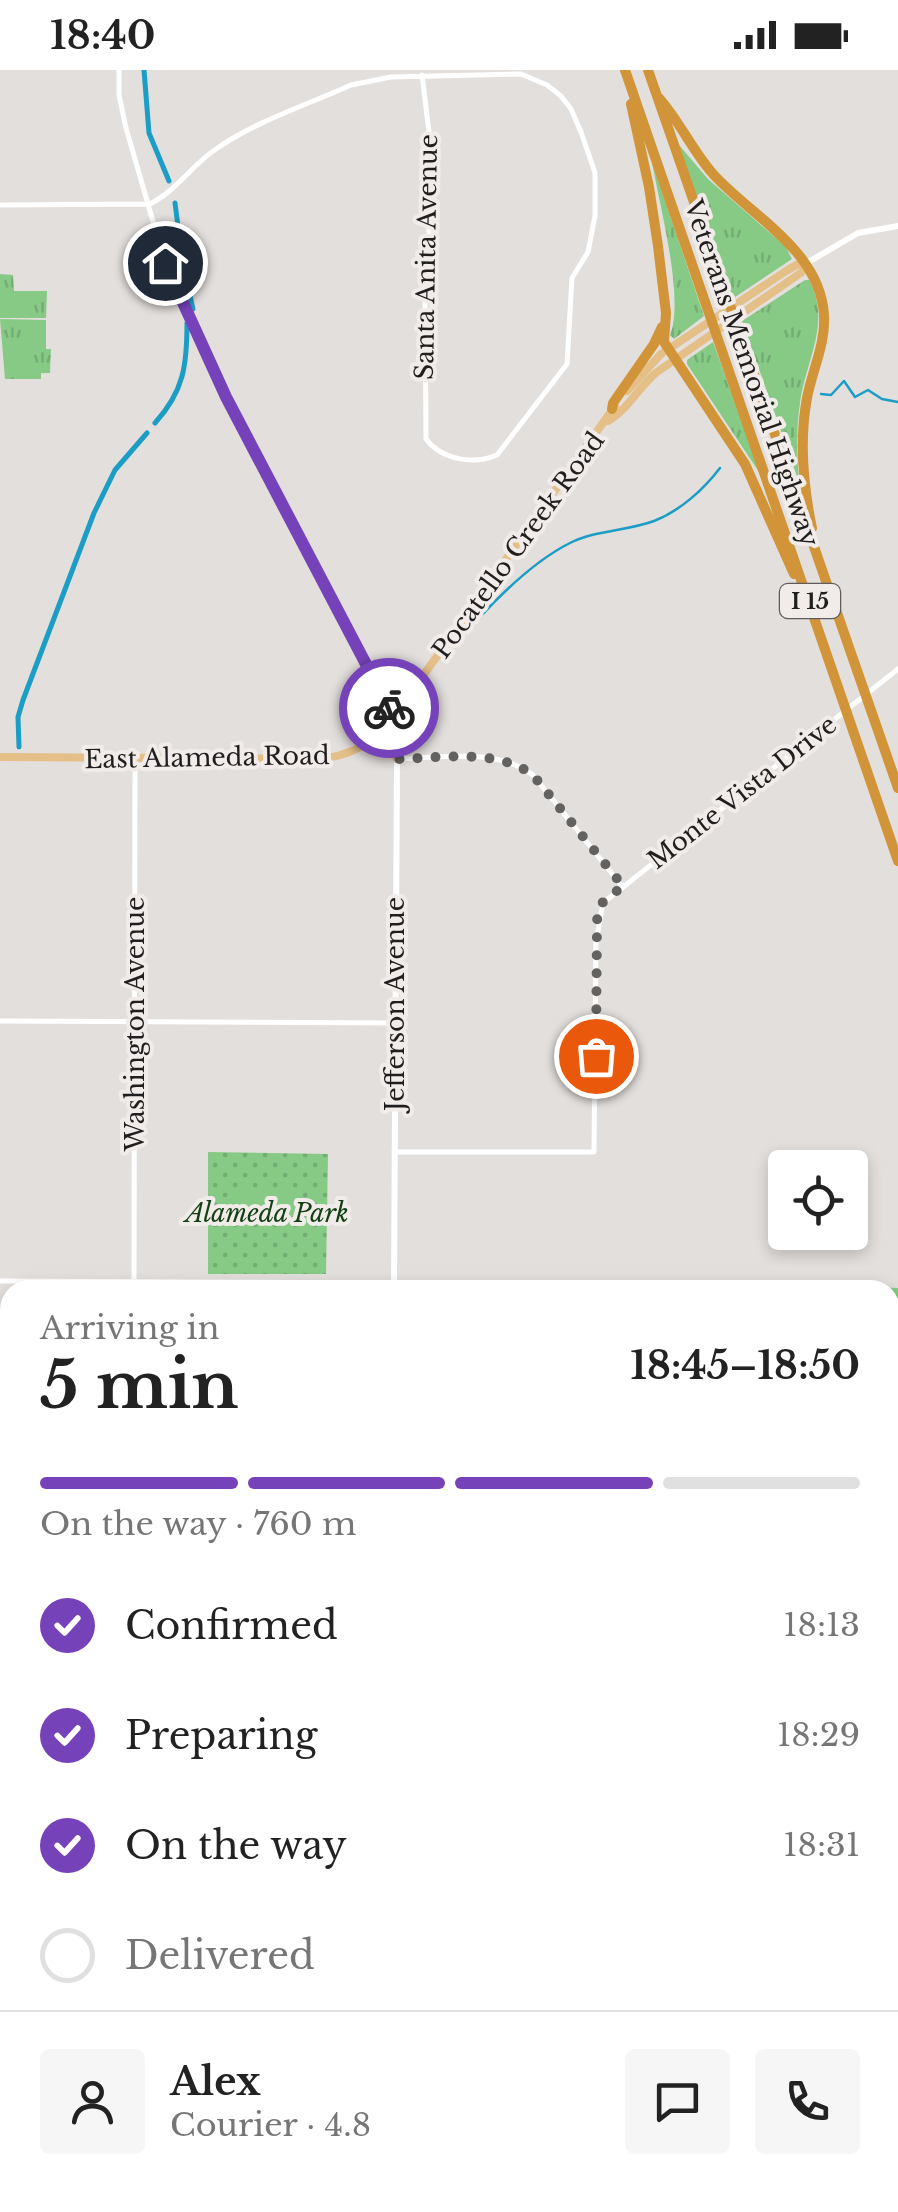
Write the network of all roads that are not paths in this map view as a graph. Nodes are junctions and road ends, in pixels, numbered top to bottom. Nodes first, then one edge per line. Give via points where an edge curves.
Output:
1 (119, 70) edge
2 (624, 70) edge
3 (648, 70) edge
4 (422, 75) junction
5 (656, 95) junction
6 (150, 204) junction
7 (0, 205) edge
8 (898, 226) edge
9 (804, 265) junction
10 (664, 322) junction
11 (672, 354) junction
12 (610, 415) junction
13 (825, 577) junction
14 (819, 635) junction
15 (898, 669) edge
16 (410, 693) junction
17 (383, 695) junction
18 (393, 718) junction
19 (369, 743) junction
20 (2, 755) edge
21 (135, 758) junction
22 (398, 759) junction
23 (898, 788) edge
24 (898, 861) edge
25 (623, 886) junction
26 (0, 1021) edge
27 (134, 1022) junction
28 (394, 1023) junction
29 (394, 1152) junction
30 (134, 1280) edge
31 (394, 1280) edge

1 - 6 street via 126,128
2 - 10 highway via 650,186
2 - 14 highway, Veterans Memorial Highway / I 15
3 - 5 highway, Veterans Memorial Highway / I 15
4 - 4 street, Santa Anita Avenue via 511,72 547,84 572,109 592,161 592,239 572,278 570,352 562,374 490,458 441,455 426,440 430,132
4 - 6 street via 352,84 274,120 220,146
5 - 9 highway via 714,176 777,230
5 - 13 highway, Veterans Memorial Highway / I 15
6 - 7 street
6 - 17 street via 165,263 226,397
8 - 9 main road, Pocatello Creek Road via 858,233
9 - 11 main road, Pocatello Creek Road
9 - 13 highway via 825,319 803,452
10 - 11 highway
10 - 12 highway
11 - 12 main road, Pocatello Creek Road
11 - 14 highway via 745,464
12 - 16 main road, Pocatello Creek Road
13 - 23 highway, Veterans Memorial Highway / I 15
14 - 24 highway, Veterans Memorial Highway / I 15
15 - 25 street, Monte Vista Drive
16 - 17 main road
16 - 18 main road, Pocatello Creek Road
17 - 18 street
18 - 19 main road, East Alameda Road
18 - 22 main road, Jefferson Avenue
19 - 21 main road, East Alameda Road via 335,758
19 - 22 main road via 387,744
20 - 21 main road, East Alameda Road
21 - 27 street, Washington Avenue
22 - 25 street via 495,758 522,767
22 - 28 main road, Jefferson Avenue
25 - 29 street, Monte Vista Drive via 602,903 597,921 594,1152
26 - 27 street
27 - 28 street
27 - 30 street, Washington Avenue
28 - 29 main road, Jefferson Avenue
29 - 31 main road, Jefferson Avenue

